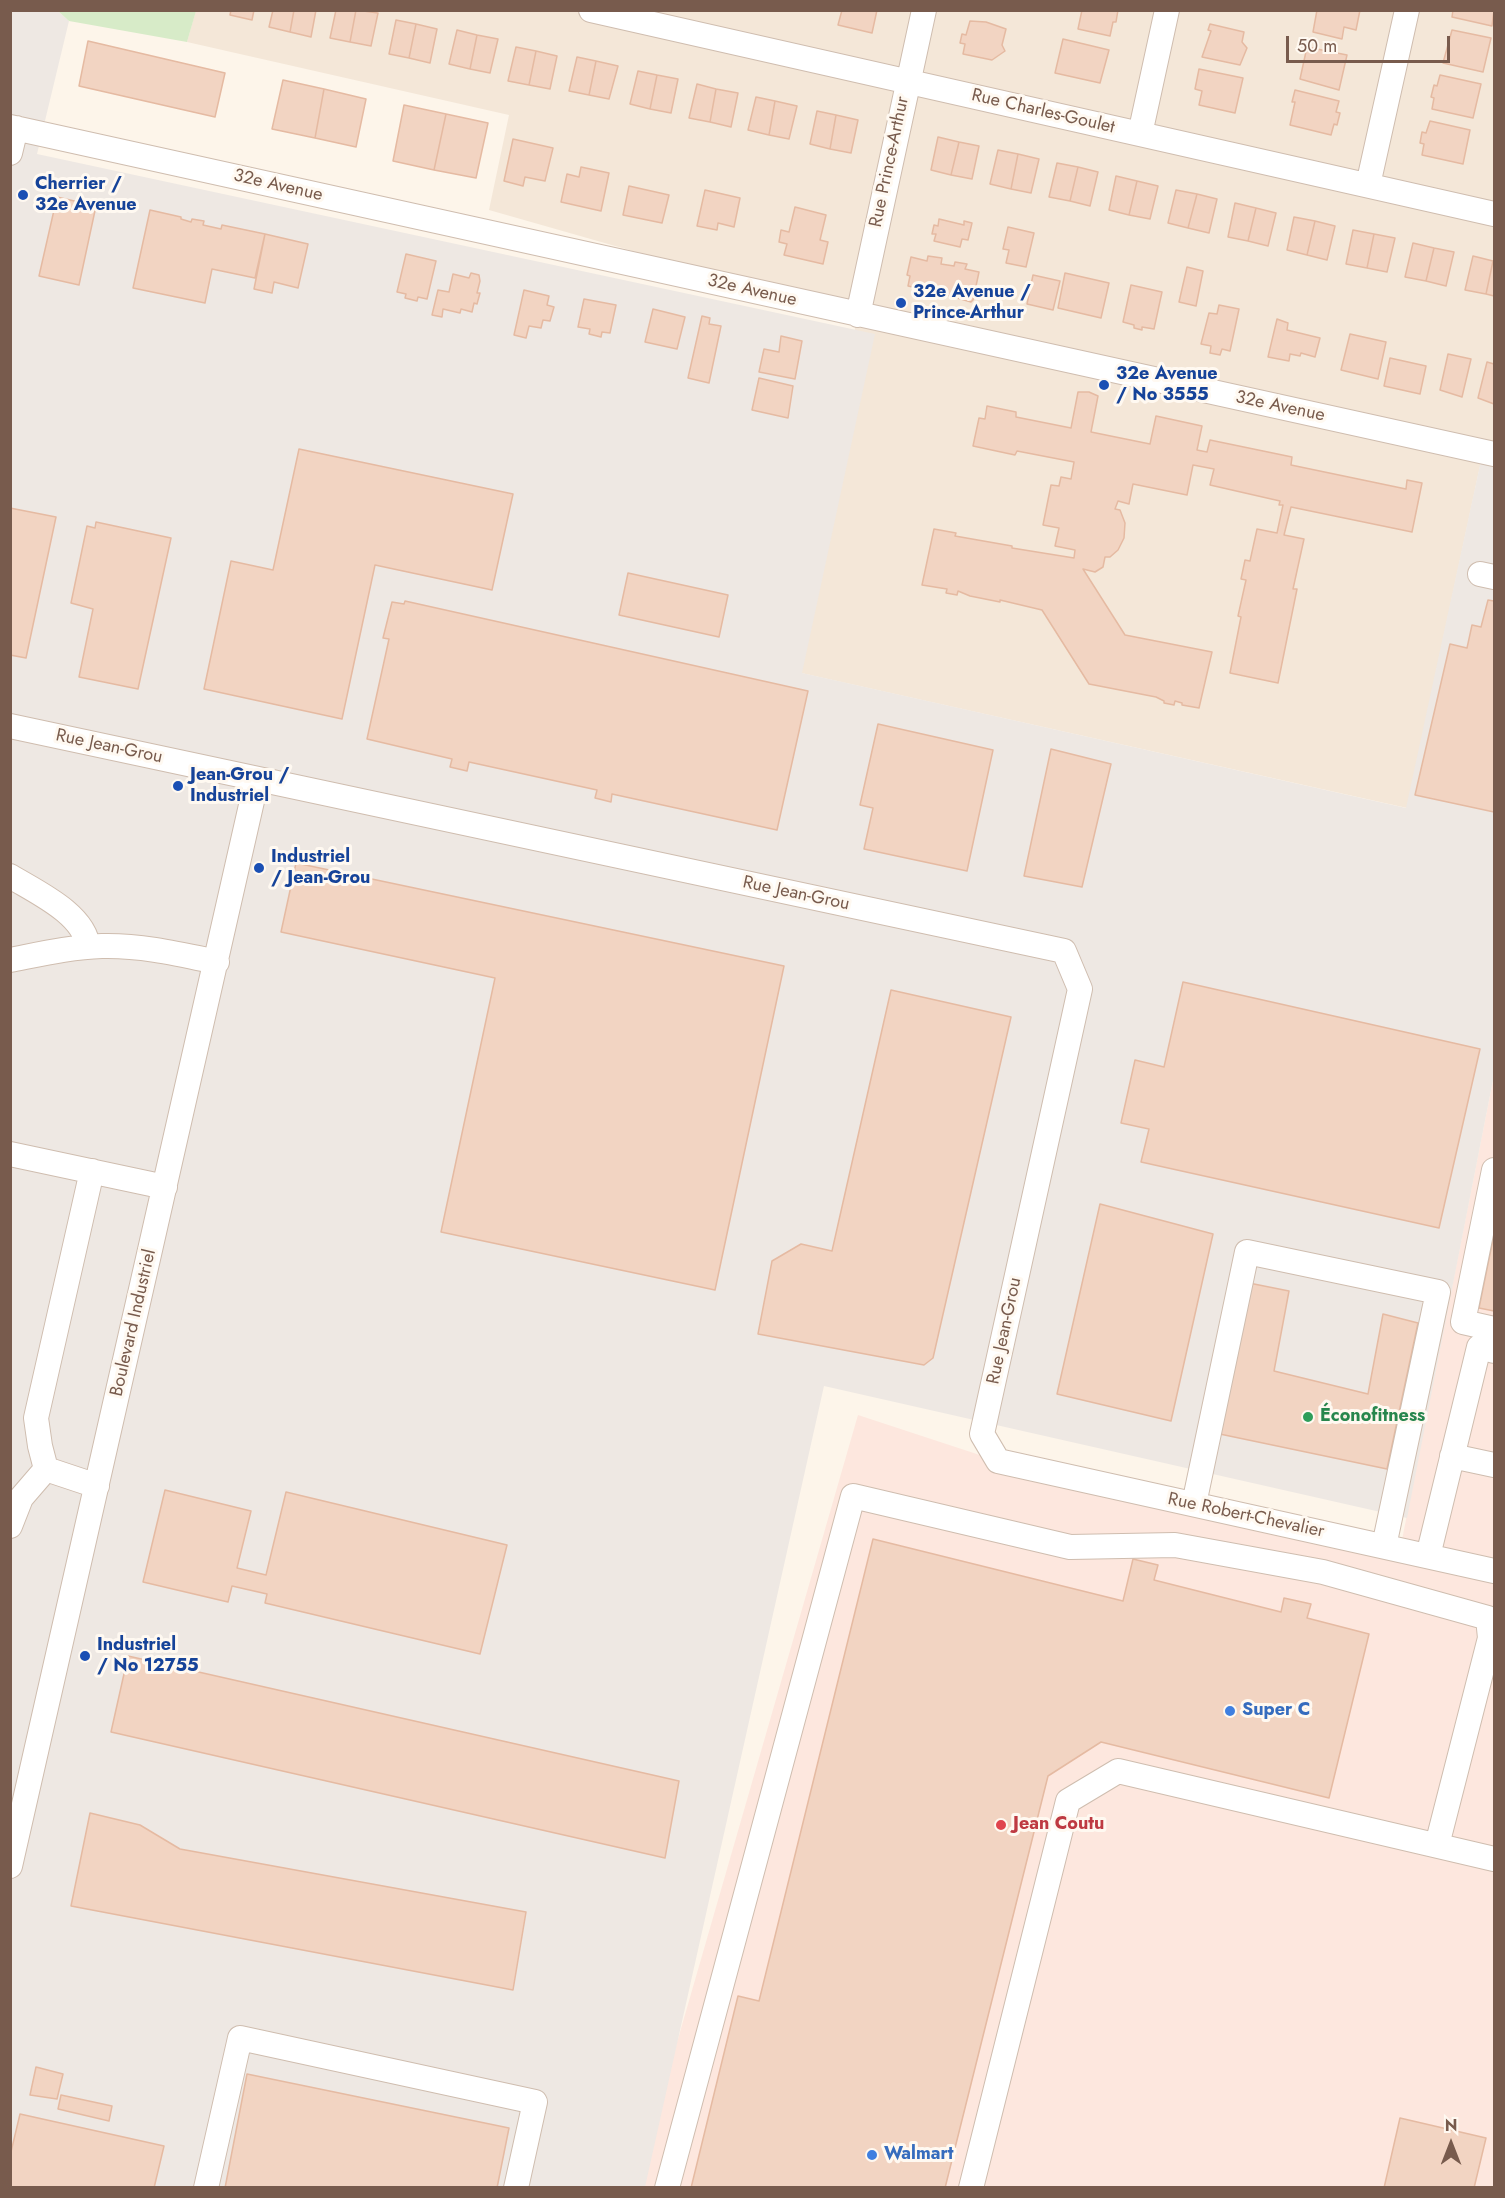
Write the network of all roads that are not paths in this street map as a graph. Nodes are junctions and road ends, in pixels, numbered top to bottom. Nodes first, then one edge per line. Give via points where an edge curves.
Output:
1 (591, 10) edge
2 (924, 10) edge
3 (1167, 10) edge
4 (1407, 10) edge
5 (688, 21) edge
6 (907, 82) junction
7 (13, 128) edge
8 (1140, 134) junction
9 (10, 153) edge
10 (1368, 185) junction
11 (1494, 214) edge
12 (858, 315) junction
13 (1494, 454) edge
14 (10, 726) edge
15 (257, 779) junction
16 (10, 876) edge
17 (88, 947) junction
18 (10, 960) edge
19 (217, 962) junction
20 (10, 1154) edge
21 (1494, 1170) edge
22 (92, 1171) junction
23 (165, 1187) junction
24 (1494, 1329) edge
25 (1494, 1351) edge
26 (1484, 1366) edge
27 (1452, 1456) junction
28 (998, 1461) joint
29 (1494, 1465) edge
30 (46, 1469) junction
31 (97, 1486) junction
32 (1194, 1504) junction
33 (10, 1526) edge
34 (1384, 1546) junction
35 (1428, 1556) junction
36 (1494, 1571) edge
37 (14, 1830) edge
38 (1437, 1845) junction
39 (1494, 1859) edge
40 (10, 1866) edge
41 (206, 2187) edge
42 (516, 2187) edge
43 (667, 2187) edge
44 (970, 2187) edge

1 - 5 street, Rue Charles-Goulet
2 - 6 street, Rue Prince-Arthur
3 - 8 street
4 - 10 street
5 - 6 street, Rue Charles-Goulet
6 - 8 street, Rue Charles-Goulet
6 - 12 street, Rue Prince-Arthur
7 - 9 street
7 - 12 street, 32e Avenue
8 - 10 street, Rue Charles-Goulet
10 - 11 street, Rue Charles-Goulet
12 - 13 street, 32e Avenue
14 - 15 street, Rue Jean-Grou
15 - 19 street, Boulevard Industriel
15 - 28 street, Rue Jean-Grou via 1064,951 1080,989 982,1434
16 - 17 street via 74,918
17 - 18 street
17 - 19 street via 133,947
19 - 23 street, Boulevard Industriel
20 - 22 street
21 - 24 street via 1463,1322
22 - 23 street
22 - 30 street via 36,1418
23 - 31 street, Boulevard Industriel
25 - 26 street via 1479,1347
26 - 27 street
27 - 29 street
27 - 35 street
28 - 32 street, Rue Robert-Chevalier
30 - 31 street
30 - 33 street via 21,1498
31 - 37 street, Boulevard Industriel
32 - 34 street, Rue Robert-Chevalier
32 - 34 street via 1247,1252 1438,1292
34 - 35 street, Rue Robert-Chevalier
35 - 36 street, Rue Robert-Chevalier
37 - 40 street, Boulevard Industriel
38 - 39 street
38 - 43 street via 1490,1638 1488,1618 1323,1572 1175,1545 1070,1548 853,1496
38 - 44 street via 1118,1771 1068,1801
41 - 42 street via 240,2038 535,2102

